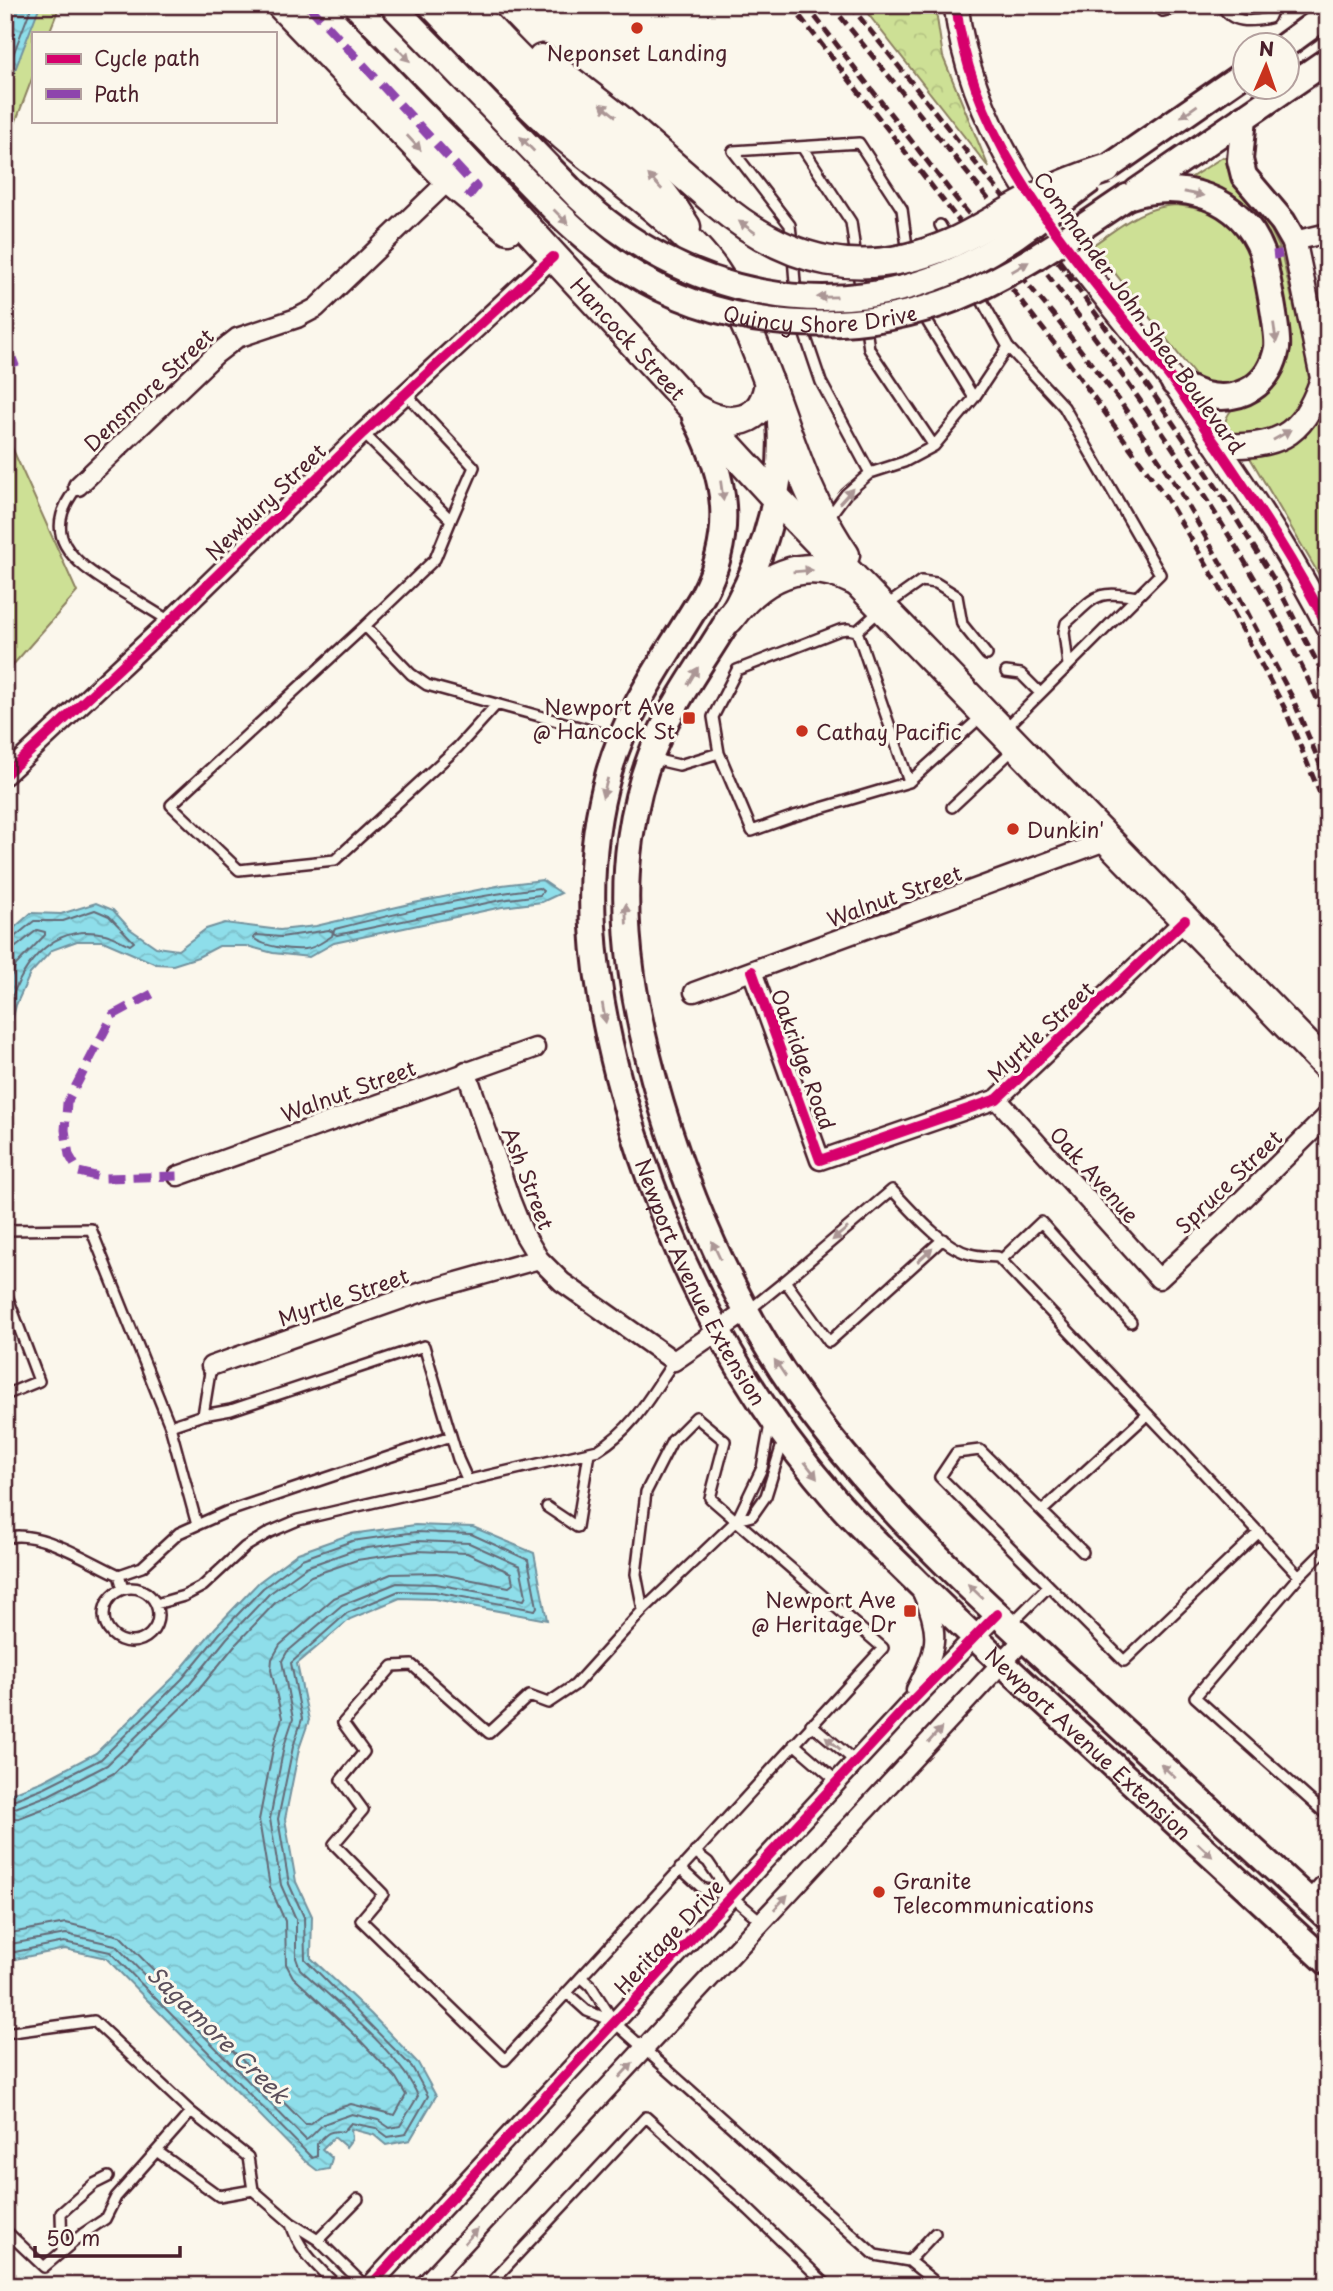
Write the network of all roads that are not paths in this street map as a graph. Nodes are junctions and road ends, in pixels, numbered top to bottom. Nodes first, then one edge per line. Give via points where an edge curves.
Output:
1 (281, 5) edge
2 (319, 5) edge
3 (355, 5) edge
4 (392, 5) edge
5 (469, 5) edge
6 (956, 5) edge
7 (1161, 5) edge
8 (1187, 5) edge
9 (1222, 5) edge
10 (1275, 5) edge
11 (1321, 5) edge
12 (434, 6) edge
13 (1318, 21) edge
14 (1302, 33) edge
15 (1328, 60) edge
16 (1232, 81) edge
17 (1244, 117) junction
18 (802, 147) junction
19 (1106, 169) junction
20 (449, 180) junction
21 (1127, 197) junction
22 (940, 225) dead end
23 (1328, 233) edge
24 (1293, 241) junction
25 (953, 249) dead end
26 (552, 257) junction
27 (706, 259) junction
28 (960, 261) dead end
29 (967, 274) dead end
30 (974, 286) dead end
31 (862, 302) dead end
32 (864, 314) dead end
33 (1008, 347) junction
34 (1322, 381) junction
35 (1174, 383) junction
36 (772, 391) junction
37 (406, 394) junction
38 (974, 398) junction
39 (1328, 404) edge
40 (688, 405) junction
41 (363, 433) junction
42 (934, 446) junction
43 (1217, 446) junction
44 (870, 473) junction
45 (78, 486) joint
46 (775, 497) junction
47 (451, 520) junction
48 (826, 522) junction
49 (856, 581) junction
50 (1137, 597) junction
51 (883, 608) junction
52 (729, 619) junction
53 (170, 621) junction
54 (365, 626) junction
55 (1328, 627) edge
56 (857, 631) junction
57 (987, 654) dead end
58 (1068, 665) junction
59 (1006, 672) dead end
60 (1040, 694) junction
61 (496, 705) junction
62 (1002, 730) junction
63 (621, 738) junction
64 (719, 752) junction
65 (650, 759) junction
66 (5, 775) edge
67 (909, 782) junction
68 (952, 807) dead end
69 (1108, 840) junction
70 (1185, 920) junction
71 (752, 971) junction
72 (694, 992) dead end
73 (535, 1048) dead end
74 (1328, 1067) edge
75 (466, 1072) junction
76 (997, 1099) junction
77 (1328, 1115) edge
78 (820, 1160) joint
79 (178, 1176) dead end
80 (5, 1230) edge
81 (943, 1239) junction
82 (539, 1259) junction
83 (1001, 1260) junction
84 (1158, 1279) joint
85 (785, 1281) junction
86 (5, 1290) edge
87 (747, 1311) junction
88 (1131, 1322) dead end
89 (719, 1332) junction
90 (674, 1361) junction
91 (211, 1366) joint
92 (5, 1395) edge
93 (1148, 1414) junction
94 (203, 1415) junction
95 (778, 1425) junction
96 (170, 1426) junction
97 (451, 1436) junction
98 (589, 1452) junction
99 (468, 1481) junction
100 (547, 1507) dead end
101 (1042, 1511) junction
102 (737, 1520) junction
103 (197, 1525) junction
104 (1259, 1532) junction
105 (5, 1538) edge
106 (1328, 1547) edge
107 (1083, 1552) dead end
108 (119, 1575) junction
109 (1299, 1576) junction
110 (918, 1582) junction
111 (1049, 1586) junction
112 (123, 1589) junction
113 (156, 1604) junction
114 (643, 1610) junction
115 (1010, 1626) junction
116 (974, 1639) junction
117 (1002, 1662) junction
118 (910, 1703) junction
119 (811, 1724) junction
120 (794, 1744) junction
121 (856, 1762) junction
122 (838, 1782) junction
123 (1328, 1816) edge
124 (695, 1852) junction
125 (680, 1868) junction
126 (1328, 1874) edge
127 (732, 1896) junction
128 (1306, 1898) junction
129 (1328, 1918) edge
130 (762, 1922) junction
131 (1328, 1963) edge
132 (581, 1977) junction
133 (567, 1993) junction
134 (614, 2022) junction
135 (5, 2033) edge
136 (645, 2050) junction
137 (191, 2112) junction
138 (158, 2152) junction
139 (108, 2177) dead end
140 (253, 2190) junction
141 (358, 2199) dead end
142 (292, 2223) junction
143 (5, 2230) edge
144 (934, 2233) dead end
145 (318, 2240) junction
146 (62, 2251) junction
147 (909, 2261) junction
148 (1328, 2281) edge
149 (939, 2285) edge
150 (337, 2286) edge
151 (367, 2286) edge
152 (424, 2286) edge
153 (488, 2286) edge
154 (828, 2286) edge
155 (1324, 2286) edge

1 -> 20 main road
2 - 26 main road, Hancock Street
3 -> 21 main road, Quincy Shore Drive, bridge via 578,232 644,280 729,313 782,322 837,323 927,308 1016,269
19 -> 4 main road, Quincy Shore Drive, bridge via 1006,242 936,278 836,297 784,296 735,287 657,257 601,218
19 -> 5 main road, bridge via 1043,193 946,246 905,259 839,262 789,250 752,232 597,101
27 -> 5 main road via 653,179 534,75
6 - 35 street, Commander John Shea Boulevard via 965,53 995,138 1085,270
7 - 8 lane via 1163,11
9 - 10 lane via 1230,16 1251,22 1269,18
11 - 13 main road
12 - 27 main road, Hancock Street via 545,119
13 - 14 main road
15 - 17 main road, Quincy Shore Drive
16 -> 19 main road, Quincy Shore Drive
17 - 21 main road, Quincy Shore Drive
17 - 24 main road via 1240,160 1244,176
18 - 31 lane via 851,222
18 - 38 lane via 859,143 902,209 914,299
18 - 44 lane via 733,151 790,225 798,312 821,382
20 - 26 main road via 506,228
20 - 45 street, Densmore Street via 316,308 237,338
21 -> 35 main road via 1167,190 1212,199 1242,217 1262,252 1277,346 1269,374 1252,390 1228,396 1205,395
22 - 25 lane
23 - 24 street
24 - 34 street
26 - 37 street, Newbury Street
26 - 40 main road, Hancock Street
27 - 36 main road, Hancock Street via 754,345
28 - 29 lane
30 - 33 lane
32 - 42 lane via 869,349
33 - 38 lane
33 - 50 lane via 1064,407 1160,574
34 - 39 street
43 -> 34 street via 1280,440 1300,424
35 - 43 street, Commander John Shea Boulevard
36 - 40 main road via 767,392 760,408 735,422 712,418
36 - 46 main road, Newport Avenue Extension via 781,438
36 - 48 main road, Hancock Street
37 - 41 street, Newbury Street
37 - 47 lane via 474,467
38 - 42 lane
40 - 46 main road, Hancock Street
40 -> 63 main road, Newport Avenue Extension via 720,474 722,544 710,581 637,701
41 - 47 lane
41 - 53 street, Newbury Street
42 - 44 lane
43 - 55 street, Commander John Shea Boulevard
48 -> 44 lane via 846,494
45 - 53 lane via 67,499 61,519 71,557
46 - 49 main road, Hancock Street
46 - 52 main road, Newport Avenue Extension via 760,552
47 - 54 lane via 435,559
48 - 51 main road, Hancock Street
49 - 51 main road, Hancock Street
52 -> 49 main road via 751,593 780,574 819,570
50 - 58 lane
50 - 58 lane via 1100,594 1066,623
51 - 56 lane
51 - 57 lane via 921,581 936,583 957,596 962,624
51 - 62 main road, Hancock Street
65 -> 52 main road, Newport Avenue Extension via 676,703
53 - 66 street, Newbury Street
54 - 61 lane via 427,685
54 - 61 lane via 171,805 239,870 335,860 458,747
56 - 64 lane via 840,630 737,670 713,717
56 - 67 lane
58 - 60 lane
59 - 60 lane via 1021,674
60 - 62 lane
61 - 63 lane
62 - 67 lane
62 - 68 lane
62 - 69 main road, Hancock Street
63 -> 89 main road, Newport Avenue Extension via 594,835 592,928 602,1004 624,1101 649,1180
64 - 65 lane via 679,765
64 - 67 lane via 752,831
87 -> 65 main road, Newport Avenue Extension via 711,1240 680,1163 653,1079 633,981 626,913 627,864 638,796
69 - 70 main road, Hancock Street
69 - 71 street, Walnut Street
70 - 74 main road, Hancock Street
70 - 76 street, Myrtle Street
71 - 72 street, Walnut Street
71 - 78 street, Oakridge Road
73 - 75 street, Walnut Street
75 - 79 street, Walnut Street
75 - 82 street, Ash Street via 510,1199
76 - 78 street, Myrtle Street
76 - 84 street, Oak Avenue
77 - 84 street, Spruce Street
80 - 96 lane via 91,1229
81 - 83 lane via 968,1254
81 -> 85 lane via 892,1190
85 -> 81 lane via 829,1342
82 - 90 street, Ash Street via 562,1282
82 - 91 street, Myrtle Street via 422,1292
83 - 88 lane via 1041,1223
83 - 93 lane
85 - 87 lane
86 - 92 lane via 39,1381
87 - 89 street
115 -> 87 main road, Newport Avenue Extension via 845,1457 770,1353
89 - 90 street
89 - 95 main road, Newport Avenue Extension
90 - 98 lane via 634,1420 617,1438
91 - 94 lane, Myrtle Street
93 - 101 lane
93 - 104 lane
94 - 96 lane
94 - 97 lane via 231,1410 424,1346
95 - 102 lane
95 - 102 lane via 766,1496 752,1516
95 -> 110 main road, Newport Avenue Extension via 837,1501
96 - 103 lane
97 - 99 lane
97 - 103 lane
98 - 99 lane
98 - 100 lane via 577,1527
99 - 113 lane via 298,1520 245,1547 203,1586
101 - 107 lane
101 - 111 lane via 980,1450 956,1453 940,1477
102 - 114 lane
102 - 114 lane via 710,1498 725,1441 696,1417 672,1441 646,1492 636,1573
102 - 119 lane via 883,1648
103 - 108 lane via 179,1533 142,1567
104 - 109 lane
104 - 111 lane via 1124,1661
105 - 108 lane via 43,1540
106 - 109 lane
108 - 112 lane
109 - 123 lane via 1195,1697
110 - 116 main road, Newport Avenue Extension
110 - 118 street via 936,1634 931,1659
111 - 115 lane
112 - 113 lane via 139,1589
112 - 113 lane via 105,1608 106,1627 120,1640 146,1637 157,1623
114 - 133 lane via 575,1685 548,1703 529,1696 489,1733 412,1665 393,1666 343,1723 364,1752 341,1780 363,1810 334,1844 383,1894 361,1920 505,2060
115 - 116 street, Heritage Drive
115 - 117 street
128 -> 115 main road, Newport Avenue Extension
116 - 117 main road, Newport Avenue Extension
116 - 118 street, Heritage Drive
130 -> 117 street
117 -> 131 main road, Newport Avenue Extension
118 - 121 street, Heritage Drive
119 - 120 lane
121 -> 119 lane
120 - 122 lane
120 - 124 lane
121 - 122 street, Heritage Drive
122 - 127 street, Heritage Drive
124 - 125 lane
124 - 127 lane via 708,1862
125 - 127 lane via 702,1888
125 - 132 lane
126 - 128 lane
127 - 130 lane
127 - 134 street, Heritage Drive
128 - 129 main road, Newport Avenue Extension
130 - 136 street
132 - 133 lane
132 - 134 lane
133 - 134 lane via 587,2011
134 - 136 lane
134 - 151 street, Heritage Drive
135 - 137 lane via 94,2021
136 - 147 lane via 875,2255
152 -> 136 street
137 - 138 lane
137 - 140 lane via 248,2157
138 - 140 lane via 219,2196
138 - 146 lane via 116,2197 105,2220
139 - 146 lane via 61,2213
140 - 142 lane
141 - 145 lane
142 - 145 lane
142 - 150 lane via 295,2239
143 - 146 lane via 44,2267
144 - 147 lane
145 - 151 lane
147 - 149 lane
148 - 155 lane
153 - 154 lane via 646,2117

